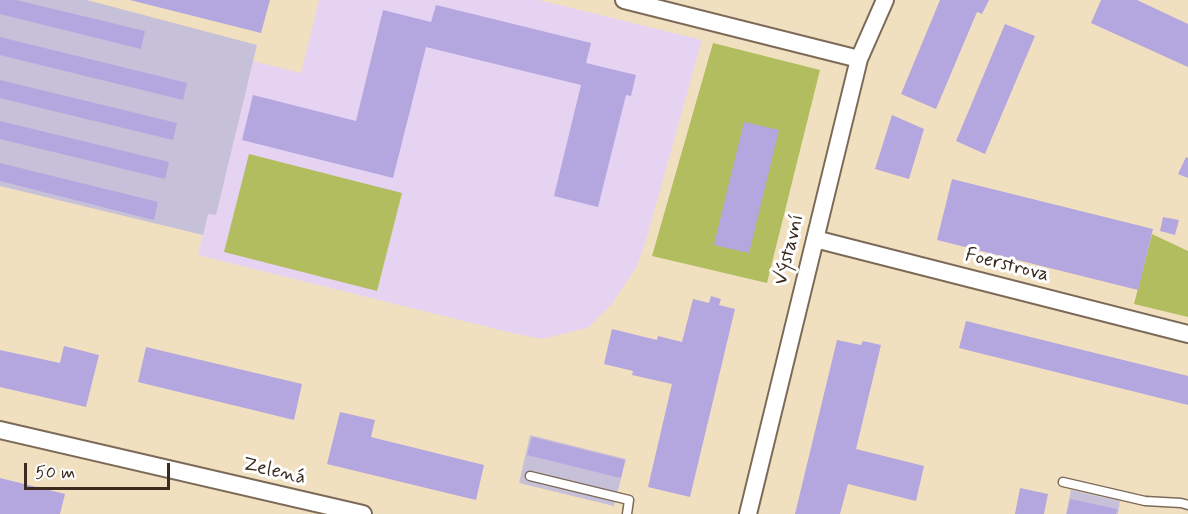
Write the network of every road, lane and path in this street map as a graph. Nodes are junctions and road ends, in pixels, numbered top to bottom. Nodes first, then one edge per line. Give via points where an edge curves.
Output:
1 (624, 0) edge
2 (885, 0) edge
3 (859, 59) junction
4 (815, 239) junction
5 (1188, 334) edge
6 (0, 430) edge
7 (530, 476) dead end
8 (1063, 482) dead end
9 (1188, 505) edge
10 (363, 514) edge
11 (627, 514) edge
12 (748, 514) edge

1 - 3 street
2 - 3 street, Výstavní
3 - 4 street, Výstavní
4 - 5 street, Foerstrova
4 - 12 street, Výstavní
6 - 10 street, Zelená via 306,504
7 - 11 lane via 629,501
8 - 9 lane via 1145,501

